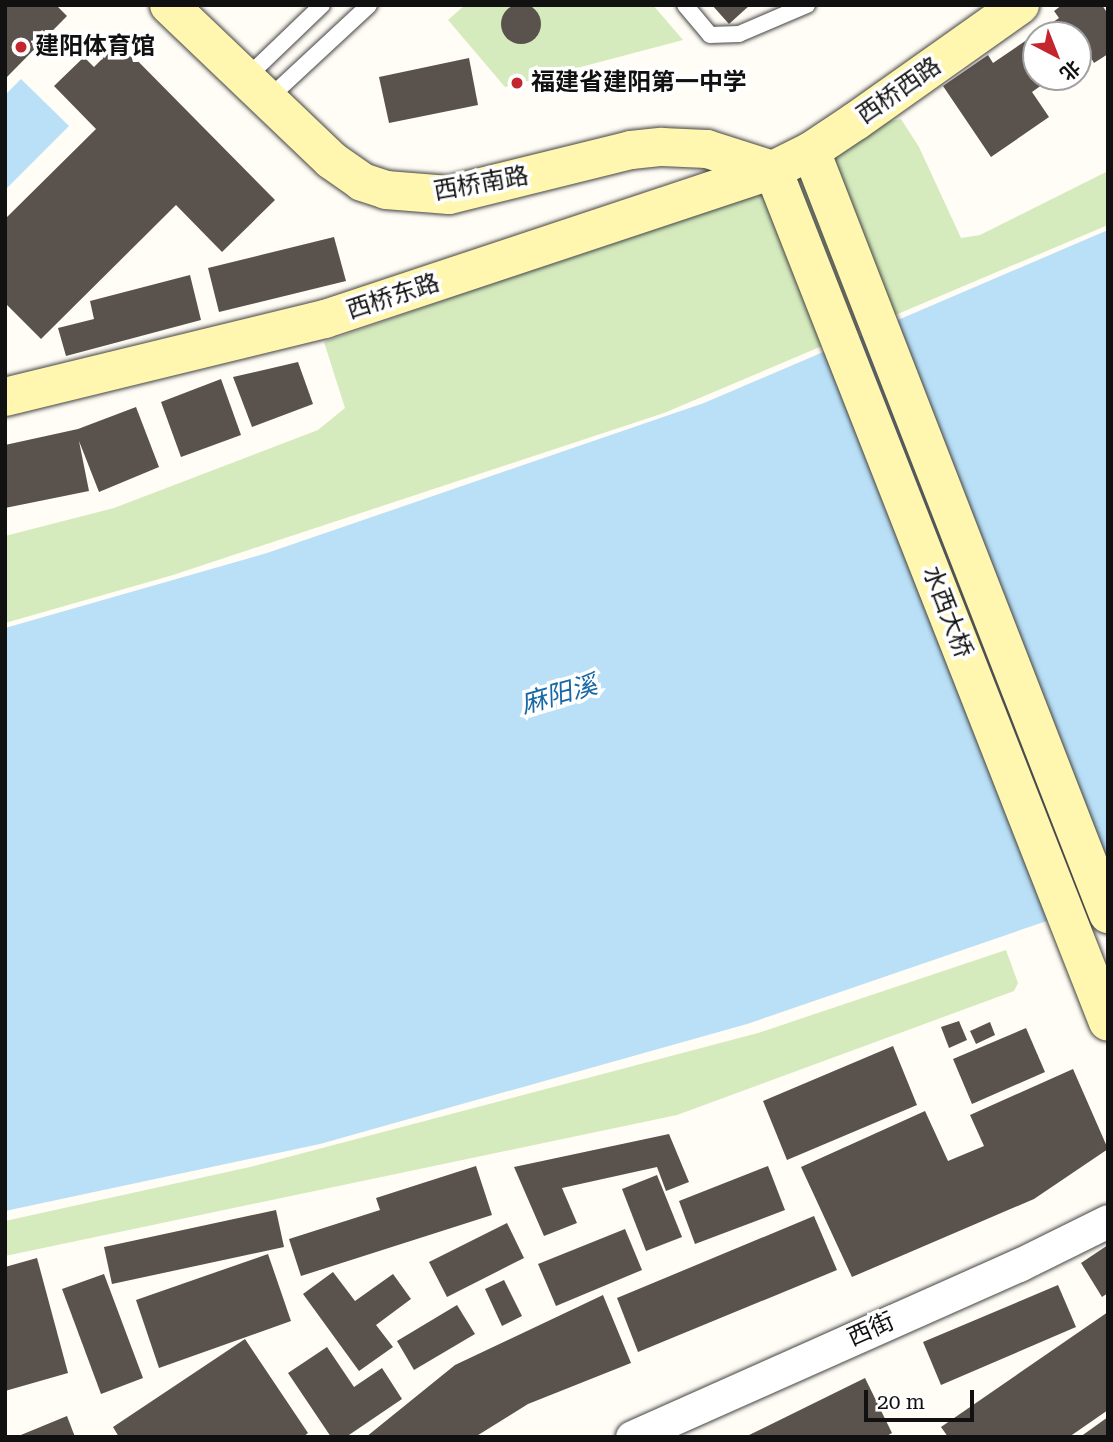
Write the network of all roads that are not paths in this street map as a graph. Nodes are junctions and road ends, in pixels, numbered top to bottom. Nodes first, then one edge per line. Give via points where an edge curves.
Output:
1 (169, 5) edge
2 (322, 5) edge
3 (369, 5) edge
4 (685, 5) edge
5 (807, 5) edge
6 (1020, 5) edge
7 (257, 88) junction
8 (811, 151) junction
9 (773, 170) junction
10 (5, 397) edge
11 (1108, 914) edge
12 (1107, 1018) edge
13 (1108, 1221) edge
14 (632, 1437) edge

1 - 7 main road, 西桥南路
2 - 7 lane
3 - 7 lane
4 - 5 lane via 710,35 739,34
6 - 8 main road, 西桥西路
7 - 9 main road, 西桥南路 via 331,160 362,182 411,194 449,195 631,150 662,147 707,149
8 - 9 main road, 西桥西路
8 - 11 main road
9 - 10 main road, 西桥东路 via 325,319
9 - 12 main road, 水西大桥
13 - 14 street, 西街 via 1020,1265

